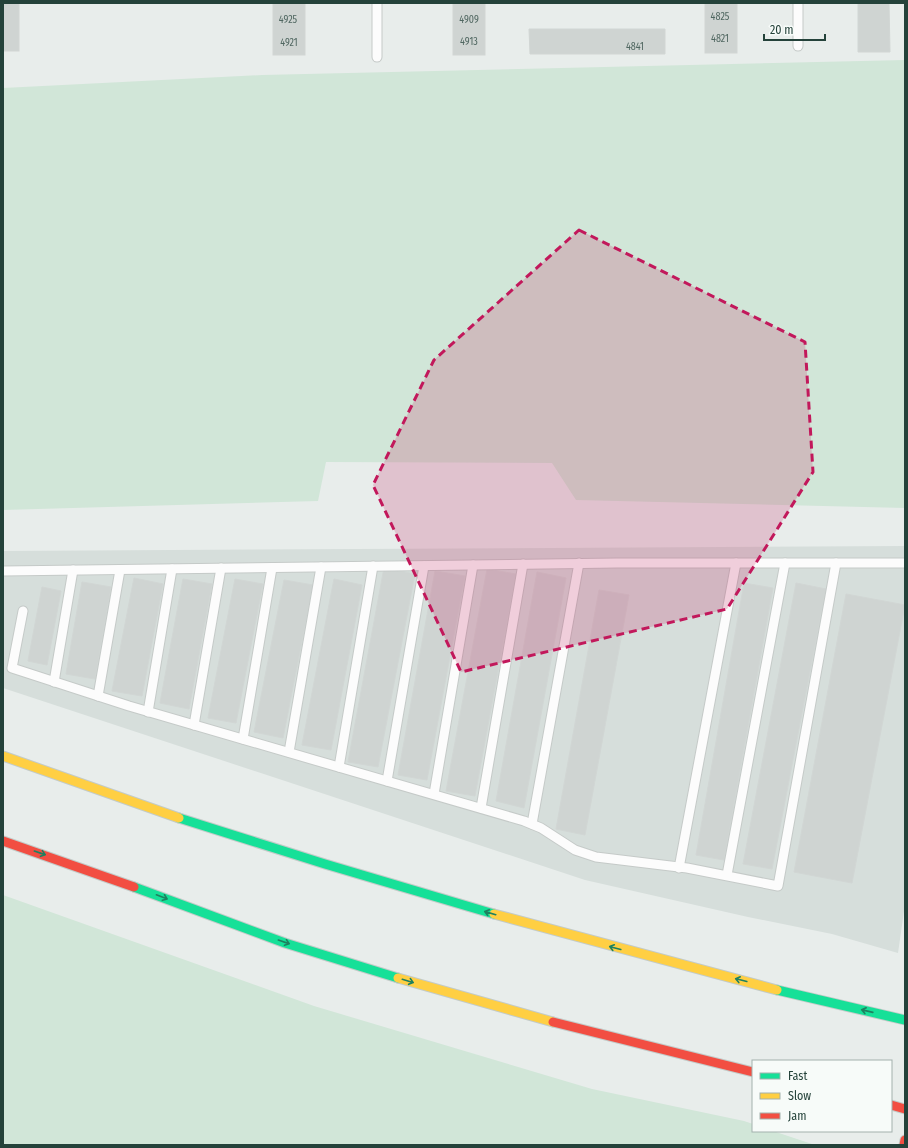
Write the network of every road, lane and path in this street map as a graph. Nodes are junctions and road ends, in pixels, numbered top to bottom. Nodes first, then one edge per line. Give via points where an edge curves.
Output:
1 (377, 3) edge
2 (798, 3) edge
3 (798, 46) dead end
4 (377, 57) dead end
5 (580, 563) junction
6 (736, 563) junction
7 (785, 563) junction
8 (836, 563) junction
9 (905, 563) edge
10 (523, 564) junction
11 (473, 565) junction
12 (373, 566) junction
13 (424, 566) junction
14 (321, 567) junction
15 (221, 568) junction
16 (272, 568) junction
17 (172, 569) junction
18 (73, 570) junction
19 (120, 570) junction
20 (3, 571) edge
21 (23, 611) dead end
22 (54, 682) junction
23 (98, 696) junction
24 (148, 712) junction
25 (194, 725) junction
26 (243, 738) junction
27 (289, 752) junction
28 (3, 756) edge
29 (338, 767) junction
30 (387, 781) junction
31 (434, 794) junction
32 (481, 808) junction
33 (532, 824) junction
34 (3, 841) edge
35 (679, 868) junction
36 (727, 875) junction
37 (905, 1020) edge
38 (752, 1072) edge
39 (892, 1105) edge
40 (905, 1109) edge
41 (905, 1140) edge
42 (904, 1145) edge

1 - 4 lane
2 - 3 lane
5 - 6 lane
5 - 10 lane
5 - 33 lane
6 - 7 lane
6 - 35 lane
7 - 8 lane
7 - 36 lane
8 - 9 lane
8 - 36 lane via 778,886
10 - 11 lane
10 - 32 lane
11 - 13 lane
11 - 31 lane
12 - 13 lane
12 - 14 lane
12 - 29 lane
13 - 30 lane
14 - 16 lane
14 - 27 lane
15 - 16 lane
15 - 17 lane
15 - 25 lane
16 - 26 lane
17 - 19 lane
17 - 24 lane
18 - 19 lane
18 - 20 lane
18 - 22 lane
19 - 23 lane
21 - 22 lane via 12,668
22 - 23 lane
23 - 24 lane
24 - 25 lane
25 - 26 lane
26 - 27 lane
27 - 29 lane
37 -> 28 main road via 590,941 364,876 120,798
29 - 30 lane
30 - 31 lane
31 - 32 lane
32 - 33 lane
33 - 35 lane via 575,850 596,857
34 -> 38 main road via 285,943 535,1017
35 - 36 lane
39 - 40 main road
41 - 42 main road

